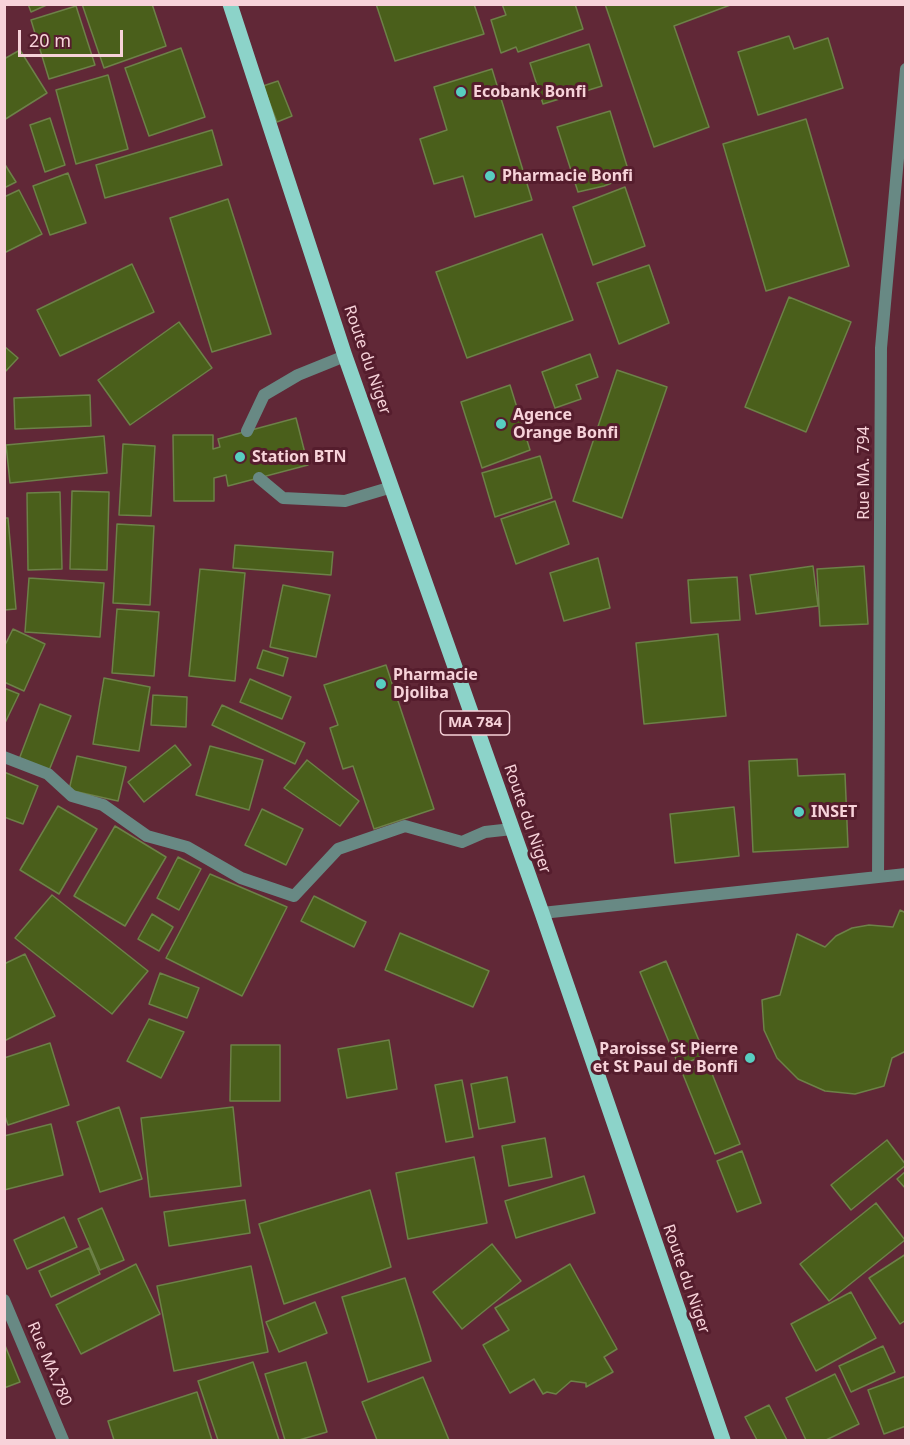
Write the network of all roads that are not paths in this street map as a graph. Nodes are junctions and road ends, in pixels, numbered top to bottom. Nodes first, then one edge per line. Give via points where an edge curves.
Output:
1 (230, 4) edge
2 (906, 69) edge
3 (345, 356) junction
4 (247, 431) dead end
5 (259, 478) dead end
6 (392, 488) junction
7 (4, 757) edge
8 (512, 829) junction
9 (906, 874) edge
10 (878, 877) junction
11 (542, 913) junction
12 (4, 1300) edge
13 (63, 1440) edge
14 (723, 1440) edge

1 - 3 main road, Route du Niger / MA 784
2 - 10 street, Rue MA. 794 via 881,348
3 - 4 street via 298,375 264,395
3 - 6 main road, Route du Niger / MA 784
5 - 6 street via 283,498 345,501
6 - 8 main road, Route du Niger / MA 784
7 - 8 street via 48,774 72,796 103,805 147,836 187,848 241,878 294,896 338,849 405,826 462,842 485,832
8 - 11 main road, Route du Niger / MA 784
9 - 10 street
10 - 11 street
11 - 14 main road, Route du Niger / MA 784
12 - 13 street, Rue MA.780

